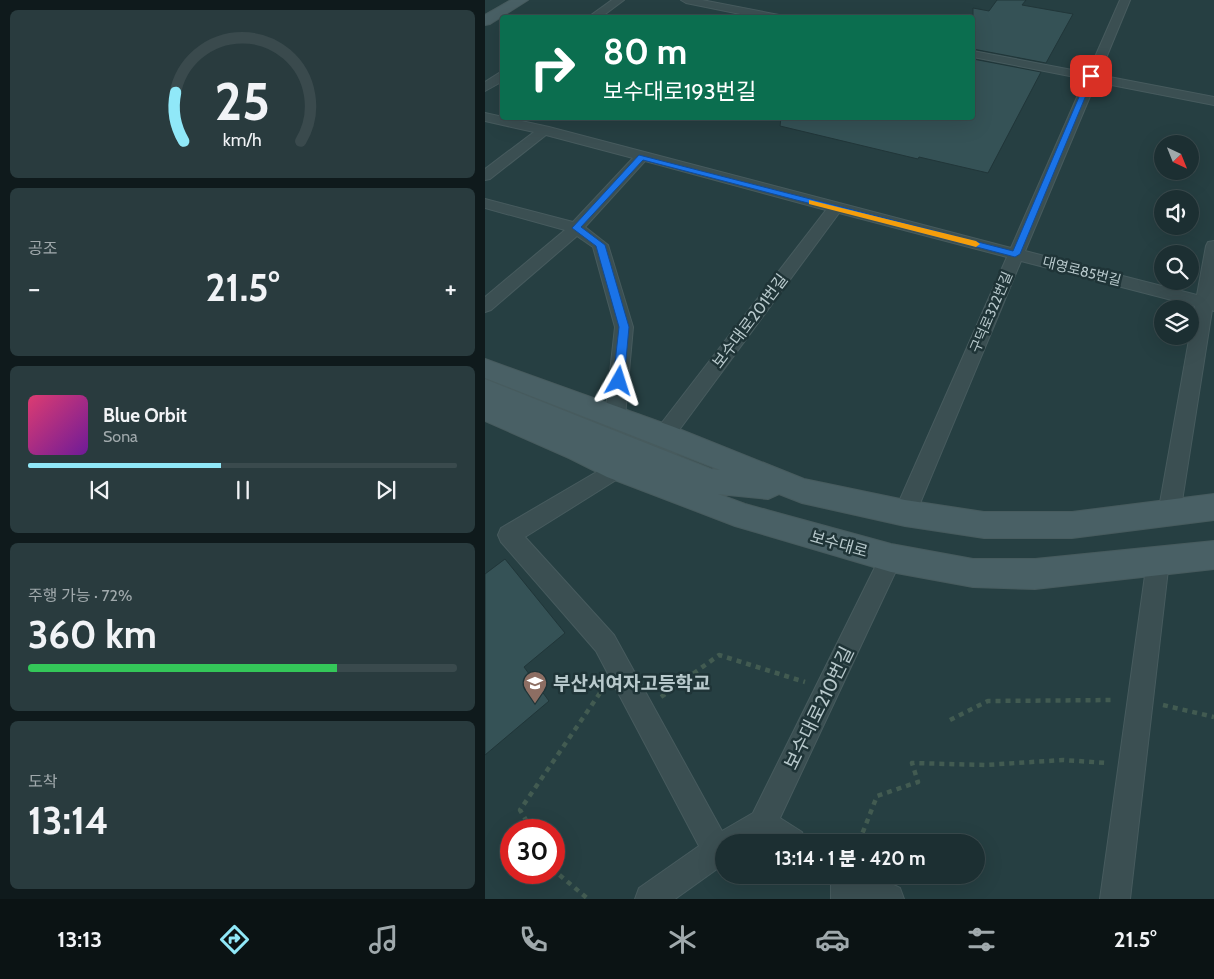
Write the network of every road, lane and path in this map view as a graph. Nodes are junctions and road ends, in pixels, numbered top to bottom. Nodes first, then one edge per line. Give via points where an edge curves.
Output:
1 (502, 0) edge
2 (521, 0) edge
3 (619, 0) edge
4 (686, 0) edge
5 (1125, 0) edge
6 (485, 10) edge
7 (596, 15) edge
8 (764, 15) edge
9 (485, 21) edge
10 (975, 54) edge
11 (1091, 76) junction
12 (500, 78) edge
13 (485, 87) edge
14 (1214, 101) edge
15 (485, 117) edge
16 (544, 130) junction
17 (642, 157) junction
18 (485, 176) edge
19 (485, 203) edge
20 (835, 208) junction
21 (576, 228) junction
22 (1214, 246) edge
23 (1015, 254) junction
24 (1210, 304) edge
25 (485, 306) edge
26 (485, 368) edge
27 (485, 389) edge
28 (485, 410) edge
29 (615, 417) junction
30 (664, 435) junction
31 (617, 469) junction
32 (802, 491) junction
33 (1214, 507) edge
34 (905, 513) junction
35 (1169, 514) junction
36 (1214, 555) edge
37 (891, 558) junction
38 (1159, 561) junction
39 (618, 667) junction
40 (829, 690) junction
41 (1141, 700) junction
42 (641, 710) junction
43 (1214, 717) edge
44 (950, 720) dead end
45 (1132, 764) junction
46 (525, 819) edge
47 (763, 823) junction
48 (717, 834) edge
49 (744, 834) edge
50 (780, 834) edge
51 (862, 834) edge
52 (715, 852) edge
53 (565, 879) edge
54 (844, 884) edge
55 (589, 899) edge
56 (650, 899) edge
57 (889, 899) edge
58 (1115, 899) edge

1 - 6 main road
2 - 9 main road
3 - 7 street
4 - 8 street
5 - 11 street, 구덕로322번길
10 - 11 street
11 - 14 street
11 - 23 street, 구덕로322번길
12 - 13 street
15 - 16 street, 대영로85번길
16 - 17 street, 대영로85번길
16 - 18 street
17 - 20 street, 대영로85번길
17 - 21 street
19 - 21 street
20 - 23 street, 대영로85번길
20 - 30 street, 보수대로201번길
21 - 25 street
21 - 29 street via 600,245 624,327
22 - 24 street
23 - 24 street, 대영로85번길
23 - 34 street, 구덕로322번길
24 - 35 street
26 - 29 main road
27 - 32 main road via 709,480
28 - 31 main road, 보수대로
29 - 30 main road
30 - 32 main road
31 - 37 main road, 보수대로 via 745,517
31 - 39 street via 509,535 605,643
32 - 34 main road
33 - 35 main road
34 - 35 main road via 984,525 1063,525
36 - 38 main road, 보수대로
37 - 38 main road, 보수대로 via 973,573 1035,574
37 - 40 street, 보수대로210번길
38 - 41 street
39 - 42 street
39 - 46 path via 520,810
40 - 42 path via 719,655
40 - 47 street, 보수대로210번길
41 - 43 path
41 - 44 path via 988,701
41 - 45 street
42 - 48 street
45 - 51 path via 1063,760 985,765 912,763 918,782 877,796
45 - 58 street
47 - 49 street
47 - 50 street
52 - 56 street
53 - 55 path
54 - 57 street

